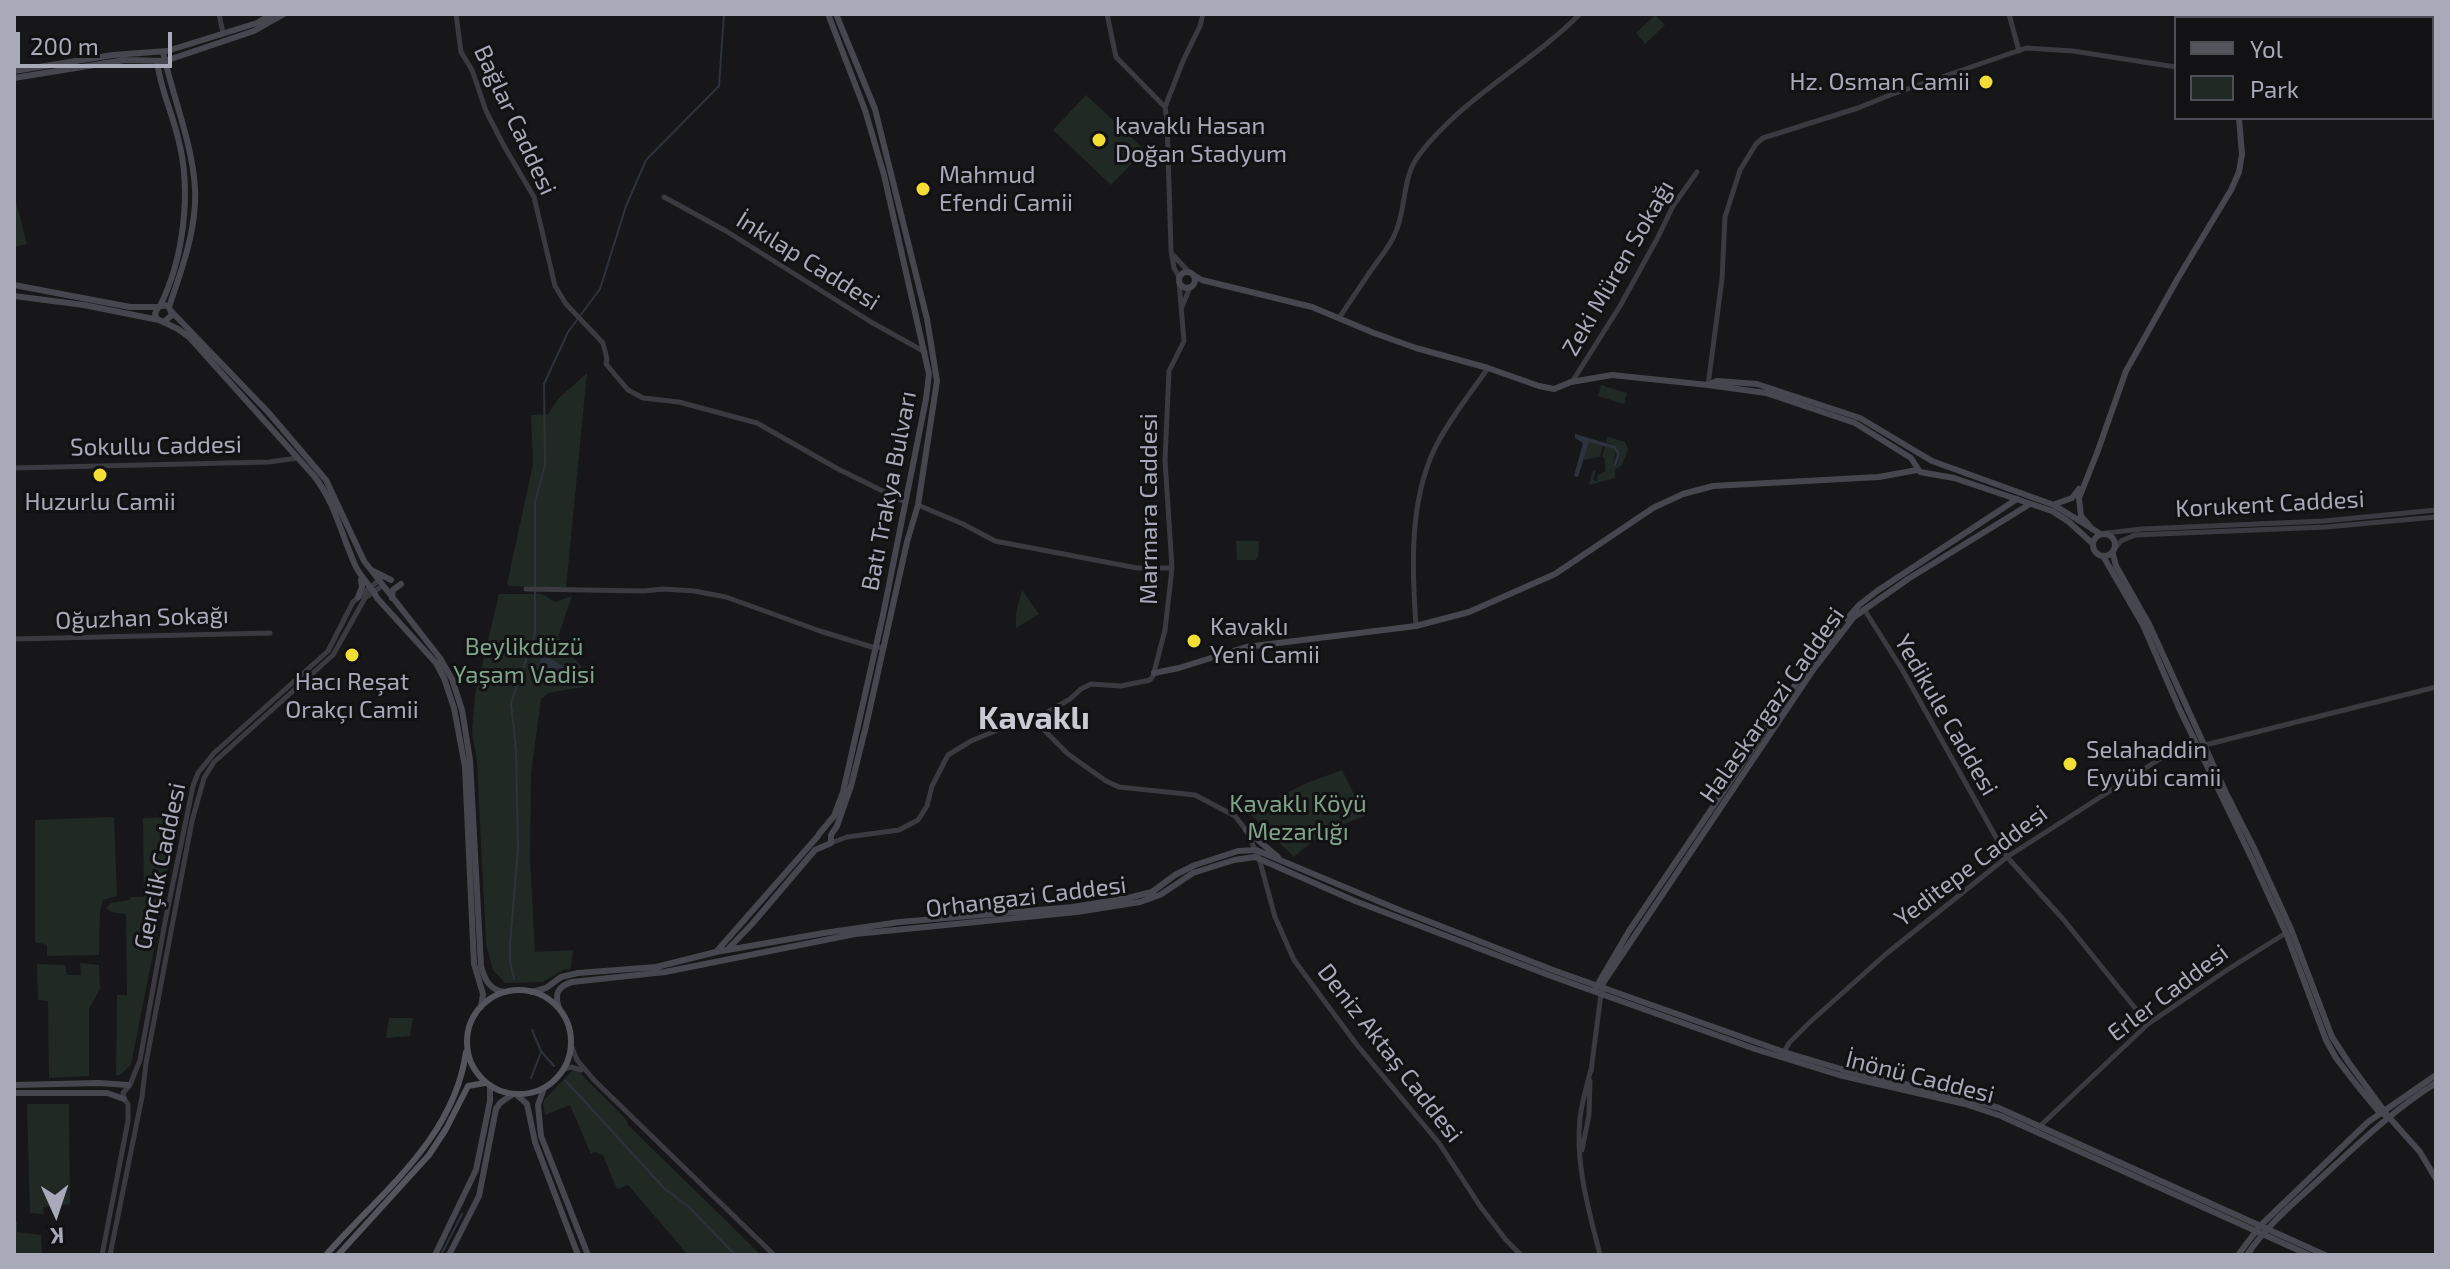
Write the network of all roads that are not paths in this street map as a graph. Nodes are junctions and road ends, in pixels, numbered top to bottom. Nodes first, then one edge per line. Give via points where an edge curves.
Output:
1 (219, 14) edge
2 (272, 14) edge
3 (284, 14) edge
4 (456, 14) edge
5 (828, 14) edge
6 (836, 14) edge
7 (1107, 14) edge
8 (1203, 14) edge
9 (1580, 14) edge
10 (2009, 14) edge
11 (224, 37) junction
12 (2019, 51) junction
13 (163, 52) junction
14 (157, 61) junction
15 (165, 61) junction
16 (2174, 67) edge
17 (14, 71) edge
18 (14, 78) edge
19 (1165, 107) junction
20 (2239, 120) edge
21 (1697, 172) dead end
22 (664, 197) dead end
23 (1173, 254) junction
24 (1179, 280) junction
25 (1192, 280) junction
26 (14, 285) edge
27 (14, 296) edge
28 (159, 306) junction
29 (1182, 307) junction
30 (170, 309) junction
31 (1339, 318) junction
32 (162, 321) junction
33 (924, 352) junction
34 (934, 353) junction
35 (1488, 368) junction
36 (1571, 382) junction
37 (1708, 385) junction
38 (298, 458) junction
39 (1928, 458) junction
40 (14, 468) edge
41 (1917, 469) junction
42 (2087, 476) junction
43 (2017, 499) junction
44 (905, 502) junction
45 (2030, 504) junction
46 (2052, 504) junction
47 (918, 505) junction
48 (2436, 510) edge
49 (2436, 517) edge
50 (2099, 532) junction
51 (2092, 543) junction
52 (2114, 551) junction
53 (2103, 556) junction
54 (1172, 568) junction
55 (369, 569) junction
56 (361, 576) junction
57 (391, 580) dead end
58 (380, 584) junction
59 (401, 584) dead end
60 (371, 589) junction
61 (526, 589) dead end
62 (358, 597) junction
63 (392, 598) junction
64 (1864, 609) junction
65 (1416, 626) junction
66 (270, 633) dead end
67 (14, 639) edge
68 (884, 647) junction
69 (875, 648) junction
70 (1154, 673) junction
71 (2436, 687) edge
72 (1033, 719) junction
73 (2197, 736) junction
74 (2202, 746) junction
75 (1246, 830) junction
76 (819, 835) junction
77 (830, 840) junction
78 (1256, 850) junction
79 (1241, 851) junction
80 (2007, 857) junction
81 (1259, 858) junction
82 (1284, 861) junction
83 (1680, 862) junction
84 (1351, 895) junction
85 (745, 931) junction
86 (2288, 931) junction
87 (751, 946) junction
88 (726, 950) junction
89 (716, 952) junction
90 (718, 961) junction
91 (1598, 990) junction
92 (505, 992) junction
93 (532, 992) junction
94 (481, 1007) junction
95 (559, 1008) junction
96 (2148, 1024) junction
97 (467, 1045) junction
98 (571, 1045) junction
99 (1756, 1046) junction
100 (1784, 1052) junction
101 (1805, 1062) junction
102 (564, 1069) junction
103 (2436, 1075) edge
104 (594, 1080) junction
105 (2436, 1083) edge
106 (488, 1084) junction
107 (14, 1085) edge
108 (129, 1085) junction
109 (544, 1088) junction
110 (142, 1091) junction
111 (14, 1093) edge
112 (514, 1094) junction
113 (141, 1100) junction
114 (126, 1101) junction
115 (2385, 1113) junction
116 (2038, 1130) junction
117 (2436, 1179) edge
118 (2261, 1230) junction
119 (102, 1255) edge
120 (110, 1255) edge
121 (326, 1255) edge
122 (338, 1255) edge
123 (435, 1255) edge
124 (449, 1255) edge
125 (578, 1255) edge
126 (588, 1255) edge
127 (774, 1255) edge
128 (1521, 1255) edge
129 (1600, 1255) edge
130 (2238, 1255) edge
131 (2247, 1255) edge
132 (2309, 1255) edge
133 (2325, 1255) edge

1 - 11 street
2 - 11 main road
3 - 11 main road via 263,27
4 - 44 street, Bağlar Caddesi via 461,52 492,123 534,197 555,286 603,343 606,364 628,390 643,398 757,423
5 - 33 main road, Batı Trakya Bulvarı via 884,175
6 - 34 main road, Batı Trakya Bulvarı via 875,109
7 - 19 street via 1116,57
8 - 19 street
9 - 31 street via 1448,120 1416,158 1394,238
10 - 12 street
11 - 13 main road
11 - 15 main road
12 - 16 street via 2073,51
12 - 37 street via 1759,141 1740,170 1725,217
13 - 14 main road
13 - 15 main road
13 - 17 main road
14 - 15 main road
14 - 18 main road via 125,60
14 - 28 main road via 185,169 186,197 180,241
15 - 30 main road via 192,159 195,205
19 - 23 street, Marmara Caddesi
20 - 42 main road via 2242,154 2236,180 2126,371
21 - 36 street, Zeki Müren Sokağı
22 - 33 street, İnkılap Caddesi
23 - 24 street, Marmara Caddesi
23 - 25 street
24 - 25 main road
24 - 25 main road via 1182,286
24 - 29 street, Marmara Caddesi
25 - 29 street, Marmara Caddesi
25 - 31 main road
26 - 28 main road via 130,307
27 - 32 main road
28 - 30 main road
28 - 32 main road via 155,314
29 - 54 street, Marmara Caddesi via 1184,341 1169,371 1165,460
30 - 32 main road via 171,317
30 - 55 main road via 326,480
31 - 35 main road
32 - 38 main road via 189,337
33 - 34 street, İnkılap Caddesi
33 - 44 main road, Batı Trakya Bulvarı via 929,374
34 - 47 main road, Batı Trakya Bulvarı via 937,381
35 - 36 main road via 1554,389
35 - 65 street via 1438,443 1422,489 1413,585
36 - 37 main road via 1612,375
37 - 39 main road via 1757,384 1816,403 1860,418
37 - 41 main road via 1766,393 1855,423 1911,458
38 - 40 street, Sokullu Caddesi
38 - 56 main road via 327,496
39 - 41 main road via 1920,459
39 - 41 main road via 1930,468
39 - 46 main road
41 - 43 main road
41 - 65 main road via 1879,477 1713,486 1683,494 1555,574 1469,612
42 - 46 main road via 2072,498
42 - 50 main road via 2078,503 2081,516
43 - 45 main road
43 - 83 main road via 1859,605 1798,681
44 - 47 main road via 913,497
44 - 69 main road, Batı Trakya Bulvarı
45 - 51 main road via 2060,515
45 - 64 main road, Halaskargazi Caddesi
46 - 50 main road
47 - 54 street via 995,541 1137,568
47 - 68 main road, Batı Trakya Bulvarı
48 - 50 street, Korukent Caddesi
49 - 52 street, Korukent Caddesi via 2135,535
50 - 51 main road
50 - 52 main road via 2112,538
51 - 53 main road
52 - 53 main road
52 - 73 main road via 2116,566 2149,624
53 - 73 main road
54 - 70 street, Marmara Caddesi
55 - 57 main road
55 - 58 main road
56 - 60 main road
56 - 62 main road
58 - 60 street
58 - 63 main road
59 - 63 main road
60 - 62 street, Gençlik Caddesi
60 - 94 main road via 436,663 454,708 465,767 474,964 483,994
60 - 110 street, Gençlik Caddesi via 333,655 214,762 204,778
61 - 69 street via 663,589 715,595
62 - 108 street, Gençlik Caddesi via 328,651 198,773 189,796 140,1060
63 - 92 main road via 445,666 462,710 471,777 481,966 489,985
64 - 80 street, Yedikule Caddesi
64 - 83 main road, Halaskargazi Caddesi via 1813,670
65 - 70 main road via 1251,646
66 - 67 street, Oğuzhan Sokağı
68 - 69 street
68 - 77 main road, Batı Trakya Bulvarı via 851,786
69 - 76 main road, Batı Trakya Bulvarı via 843,792
70 - 72 street via 1150,680 1135,684 1091,684
71 - 74 street
72 - 75 street via 1083,767 1106,781 1195,795 1235,816
72 - 77 street via 991,731 948,755 918,820 899,830
73 - 74 main road
73 - 80 street, Yeditepe Caddesi
74 - 86 main road
75 - 78 street, Deniz Aktaş Caddesi
75 - 79 main road via 1248,844
75 - 82 main road
76 - 77 main road via 825,832
76 - 77 main road via 819,843
76 - 89 main road, Batı Trakya Bulvarı
77 - 85 main road, Batı Trakya Bulvarı via 815,850
78 - 79 main road, Orhangazi Caddesi
78 - 81 street, Deniz Aktaş Caddesi
78 - 82 main road, Orhangazi Caddesi
79 - 87 main road, Orhangazi Caddesi via 1128,898 887,924
80 - 96 street, Yedikule Caddesi
80 - 100 street, Yeditepe Caddesi via 1886,954
81 - 84 main road, Orhangazi Caddesi
81 - 90 main road, Orhangazi Caddesi via 1193,873 1140,902 855,934
81 - 128 street, Deniz Aktaş Caddesi via 1275,917 1294,960
82 - 84 main road, Orhangazi Caddesi
83 - 91 main road
84 - 91 main road, Orhangazi Caddesi
85 - 87 main road via 743,942
85 - 88 main road, Batı Trakya Bulvarı
86 - 96 street, Erler Caddesi
86 - 115 main road via 2332,1037
87 - 88 main road, Orhangazi Caddesi
88 - 89 main road
88 - 90 main road, Batı Trakya Bulvarı
89 - 90 main road
89 - 93 main road via 656,967 566,976
90 - 95 main road via 565,984 557,993
91 - 99 main road, Orhangazi Caddesi
91 - 129 street via 1580,1163
92 - 93 main road
92 - 94 main road
93 - 95 main road
94 - 97 main road via 470,1024
95 - 98 main road via 569,1025
96 - 116 street, Erler Caddesi
97 - 106 main road via 475,1070
97 - 121 main road via 464,1073 434,1135
98 - 102 main road
98 - 104 street
99 - 100 main road
99 - 101 main road
100 - 101 main road
101 - 116 main road via 1999,1108
102 - 104 street via 577,1067
102 - 109 main road
103 - 115 main road
104 - 127 street
105 - 115 main road
106 - 112 main road
106 - 122 main road via 468,1086 429,1155
106 - 123 main road via 490,1101 476,1170
107 - 108 main road
108 - 110 street
108 - 114 street
109 - 112 main road
109 - 126 main road via 538,1105 541,1136
110 - 113 street
111 - 114 main road via 107,1093
112 - 124 main road via 496,1109 479,1196
112 - 125 main road via 527,1104 535,1142
113 - 114 street
113 - 120 street
114 - 119 street via 128,1121
115 - 117 main road
115 - 118 main road
116 - 118 main road
118 - 130 main road
118 - 131 main road
118 - 132 main road
118 - 133 main road

